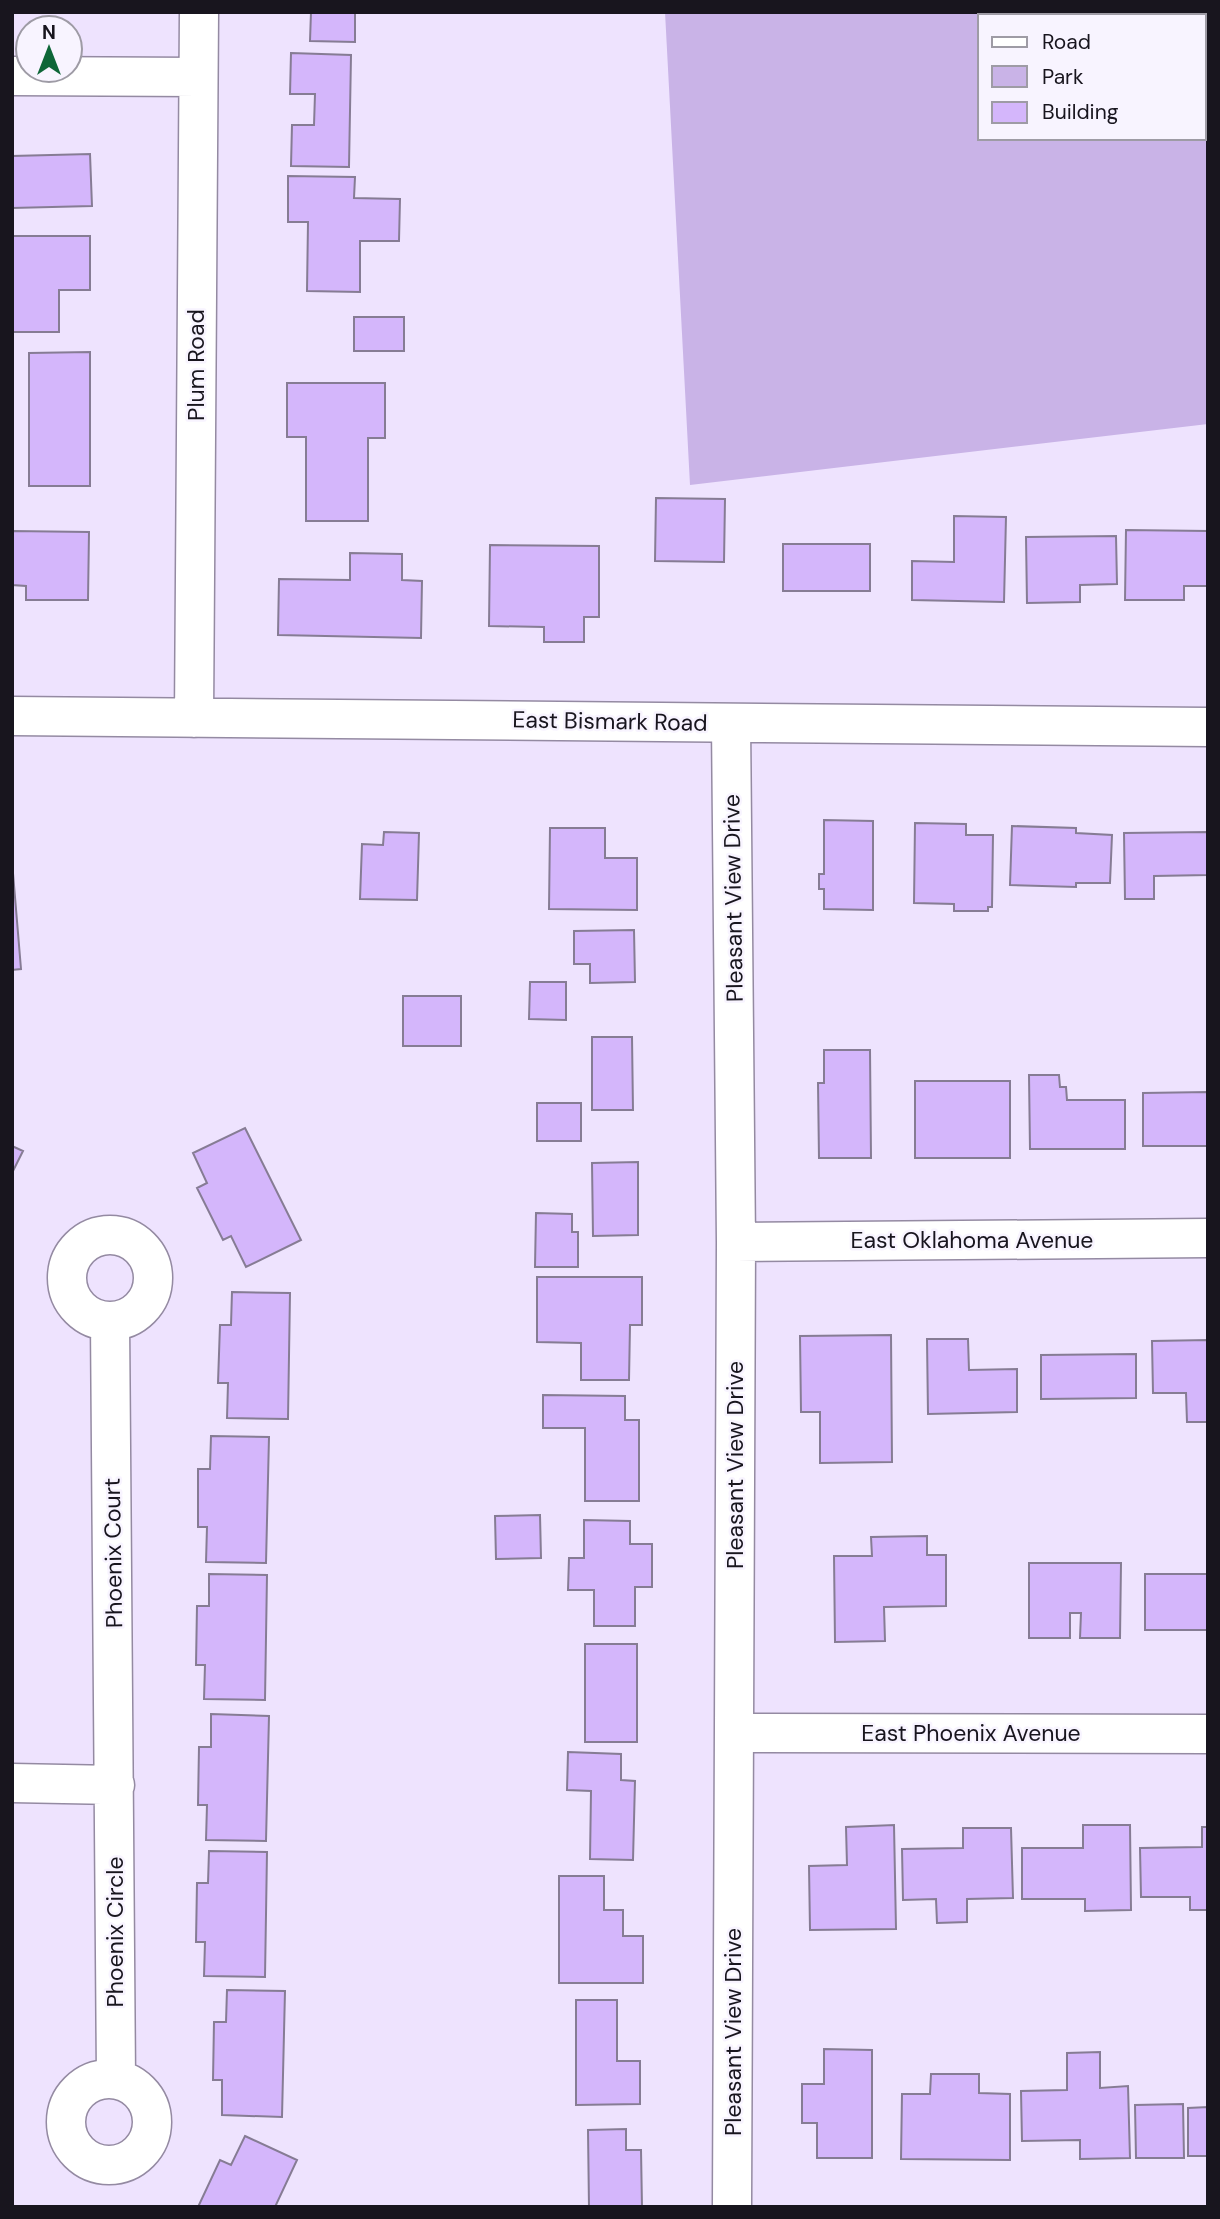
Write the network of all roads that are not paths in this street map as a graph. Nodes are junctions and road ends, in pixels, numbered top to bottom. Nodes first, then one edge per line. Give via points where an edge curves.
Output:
1 (199, 12) edge
2 (12, 76) edge
3 (198, 76) junction
4 (12, 716) edge
5 (194, 718) junction
6 (731, 723) junction
7 (1208, 727) edge
8 (1208, 1238) edge
9 (736, 1242) junction
10 (110, 1321) dead end
11 (734, 1733) junction
12 (1208, 1734) edge
13 (12, 1783) edge
14 (115, 1785) junction
15 (116, 2079) dead end
16 (732, 2207) edge

1 - 3 street, Plum Road
2 - 3 street
3 - 5 street, Plum Road
4 - 5 street, East Bismark Road
5 - 6 street, East Bismark Road
6 - 7 street, East Bismark Road
6 - 9 street, Pleasant View Drive
8 - 9 street, East Oklahoma Avenue
9 - 11 street, Pleasant View Drive
10 - 14 street, Phoenix Court
11 - 12 street, East Phoenix Avenue
11 - 16 street, Pleasant View Drive
13 - 14 street
14 - 15 street, Phoenix Circle

